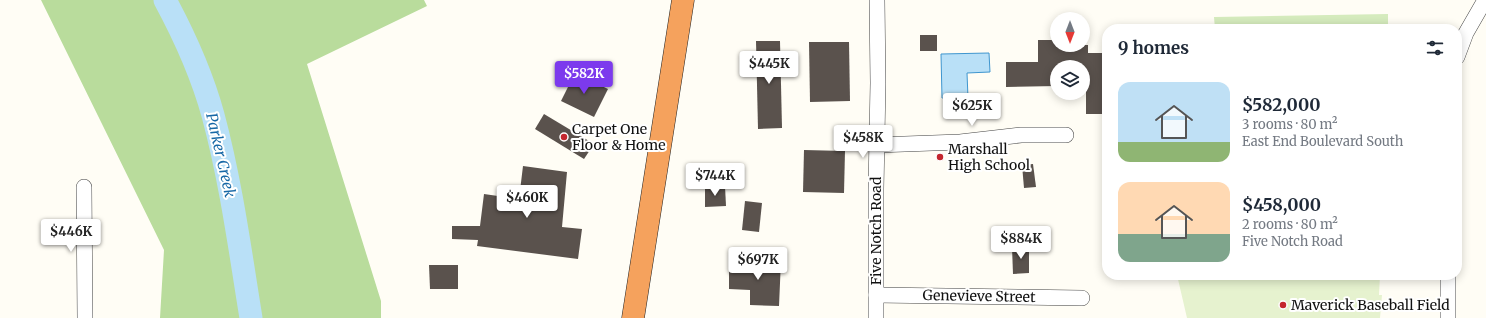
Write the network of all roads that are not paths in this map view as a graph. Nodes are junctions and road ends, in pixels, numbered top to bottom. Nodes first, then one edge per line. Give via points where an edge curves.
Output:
1 (683, 0) edge
2 (878, 0) edge
3 (1485, 0) edge
4 (1462, 44) edge
5 (1066, 134) dead end
6 (877, 145) junction
7 (84, 187) dead end
8 (1448, 280) edge
9 (876, 295) junction
10 (1082, 298) dead end
11 (85, 318) edge
12 (633, 318) edge
13 (876, 318) edge
14 (1448, 318) edge

1 - 12 highway
2 - 6 street, Five Notch Road
3 - 4 street
5 - 6 street via 1021,134 960,142
6 - 9 street, Five Notch Road
7 - 11 street
8 - 14 street
9 - 10 street, Genevieve Street
9 - 13 street, Five Notch Road

